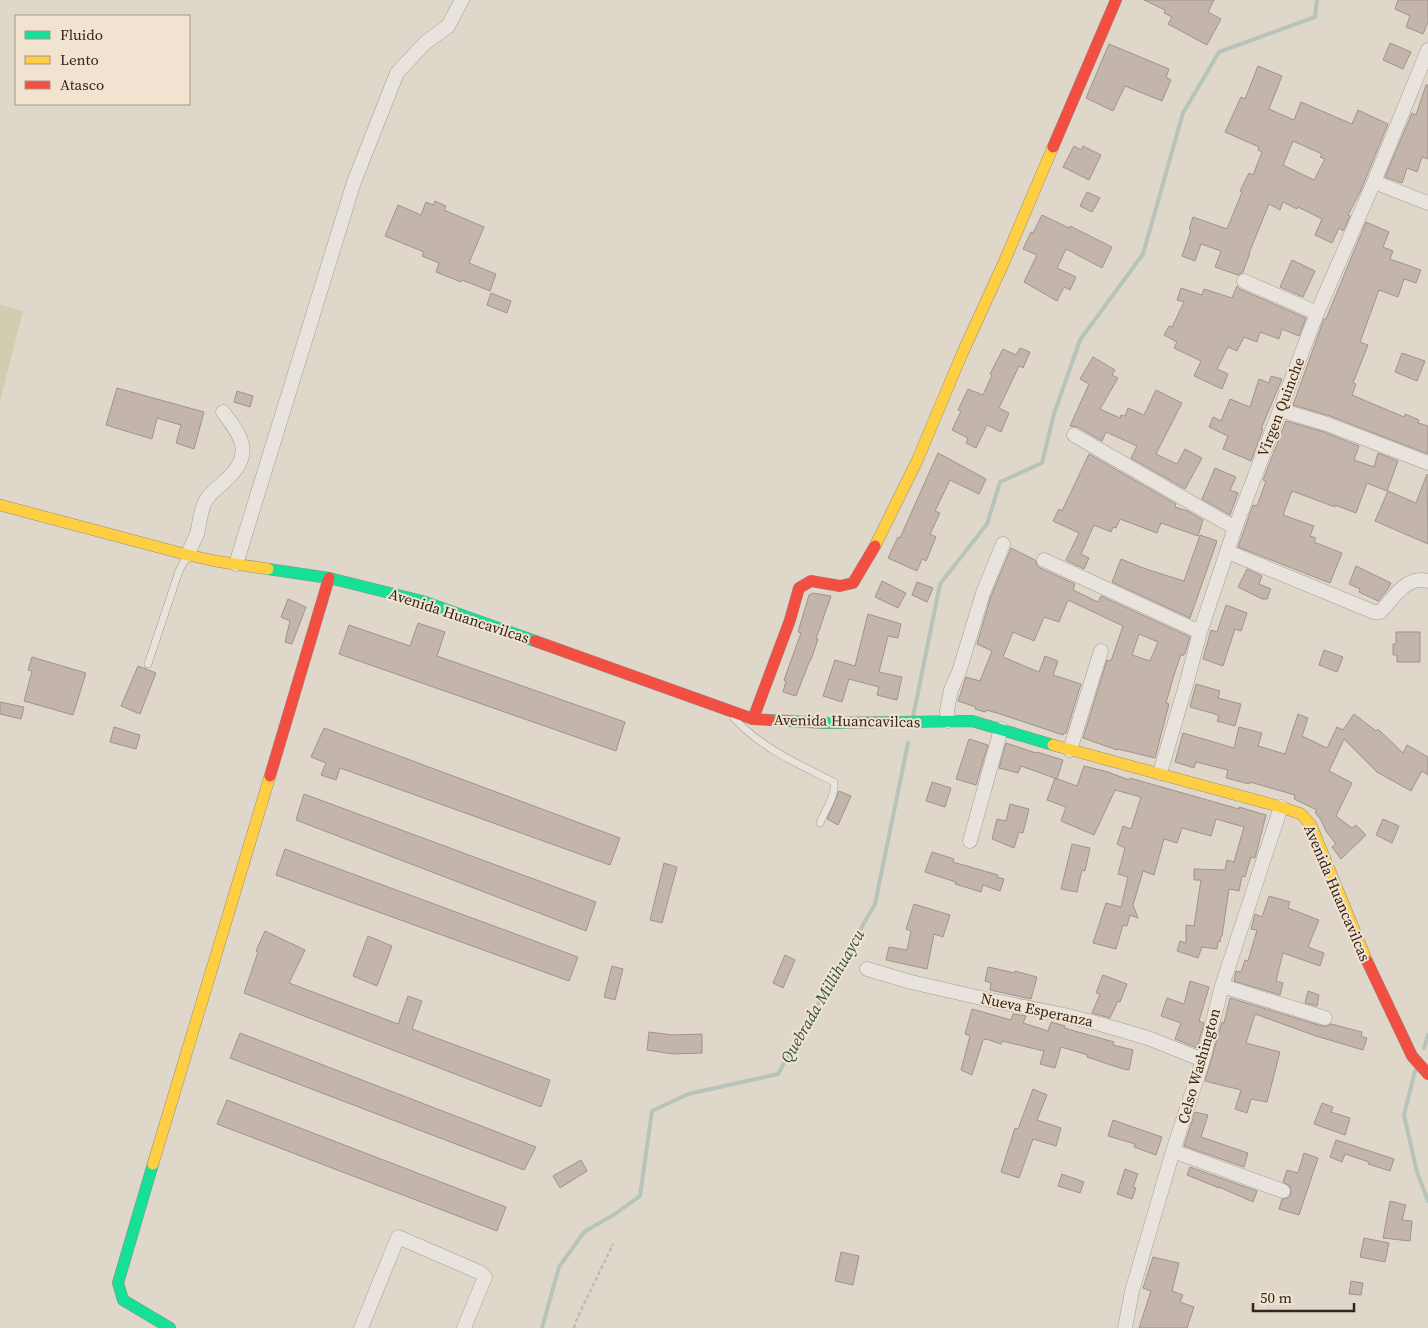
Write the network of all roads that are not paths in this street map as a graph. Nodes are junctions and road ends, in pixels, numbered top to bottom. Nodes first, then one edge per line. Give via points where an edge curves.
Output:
1 (462, 0) edge
2 (1116, 0) edge
3 (1428, 50) edge
4 (1374, 182) junction
5 (1428, 203) edge
6 (1244, 282) dead end
7 (1317, 313) junction
8 (1280, 410) junction
9 (223, 412) dead end
10 (1074, 435) dead end
11 (1428, 463) edge
12 (0, 505) edge
13 (1235, 528) junction
14 (1004, 544) dead end
15 (1228, 552) junction
16 (188, 555) junction
17 (1044, 560) dead end
18 (236, 564) junction
19 (329, 578) junction
20 (1428, 580) edge
21 (1200, 632) junction
22 (1101, 651) dead end
23 (148, 664) dead end
24 (727, 710) junction
25 (753, 719) junction
26 (948, 721) junction
27 (1001, 729) junction
28 (1070, 750) junction
29 (1160, 773) junction
30 (1281, 806) junction
31 (820, 823) dead end
32 (970, 841) dead end
33 (867, 969) dead end
34 (1222, 986) junction
35 (1325, 1018) dead end
36 (1203, 1060) junction
37 (1428, 1074) edge
38 (1173, 1150) junction
39 (1283, 1191) dead end
40 (170, 1328) edge
41 (362, 1328) edge
42 (464, 1328) edge
43 (1125, 1328) edge

1 - 18 street via 448,26 425,44 397,73 393,82 354,182
2 - 25 street via 917,461 866,563 853,583 840,586 811,581 799,588
3 - 4 street, Virgen Quinche
4 - 5 street
4 - 7 street, Virgen Quinche
6 - 7 street
7 - 8 street, Virgen Quinche
8 - 11 street via 1327,424
8 - 13 street, Virgen Quinche
9 - 16 street via 242,439 243,451 231,476 206,499
10 - 13 street
12 - 16 street, Avenida Huancavilcas
13 - 15 street, Virgen Quinche
14 - 26 street via 983,593 951,690
15 - 20 street via 1374,612 1380,612 1409,583
15 - 21 street, Virgen Quinche
16 - 18 street, Avenida Huancavilcas
16 - 23 lane via 179,571
17 - 21 street
18 - 19 street, Avenida Huancavilcas
19 - 24 street, Avenida Huancavilcas via 422,601
19 - 40 street via 118,1283 123,1300
21 - 29 street, Virgen Quinche
22 - 28 street
24 - 25 street, Avenida Huancavilcas
24 - 31 lane via 761,743 834,782 832,797
25 - 26 street, Avenida Huancavilcas via 826,723
26 - 27 street, Avenida Huancavilcas via 972,721
27 - 28 street, Avenida Huancavilcas
27 - 32 street
28 - 29 street, Avenida Huancavilcas
29 - 30 street, Avenida Huancavilcas
30 - 34 street, Celso Washington
30 - 37 street, Avenida Huancavilcas via 1301,814 1311,825 1372,974 1412,1056
33 - 36 street, Nueva Esperanza via 981,998 1064,1014 1148,1038
34 - 35 street
34 - 36 street, Celso Washington
36 - 38 street, Celso Washington
38 - 39 street
38 - 43 street, Celso Washington via 1132,1291
41 - 42 street via 398,1237 485,1277

